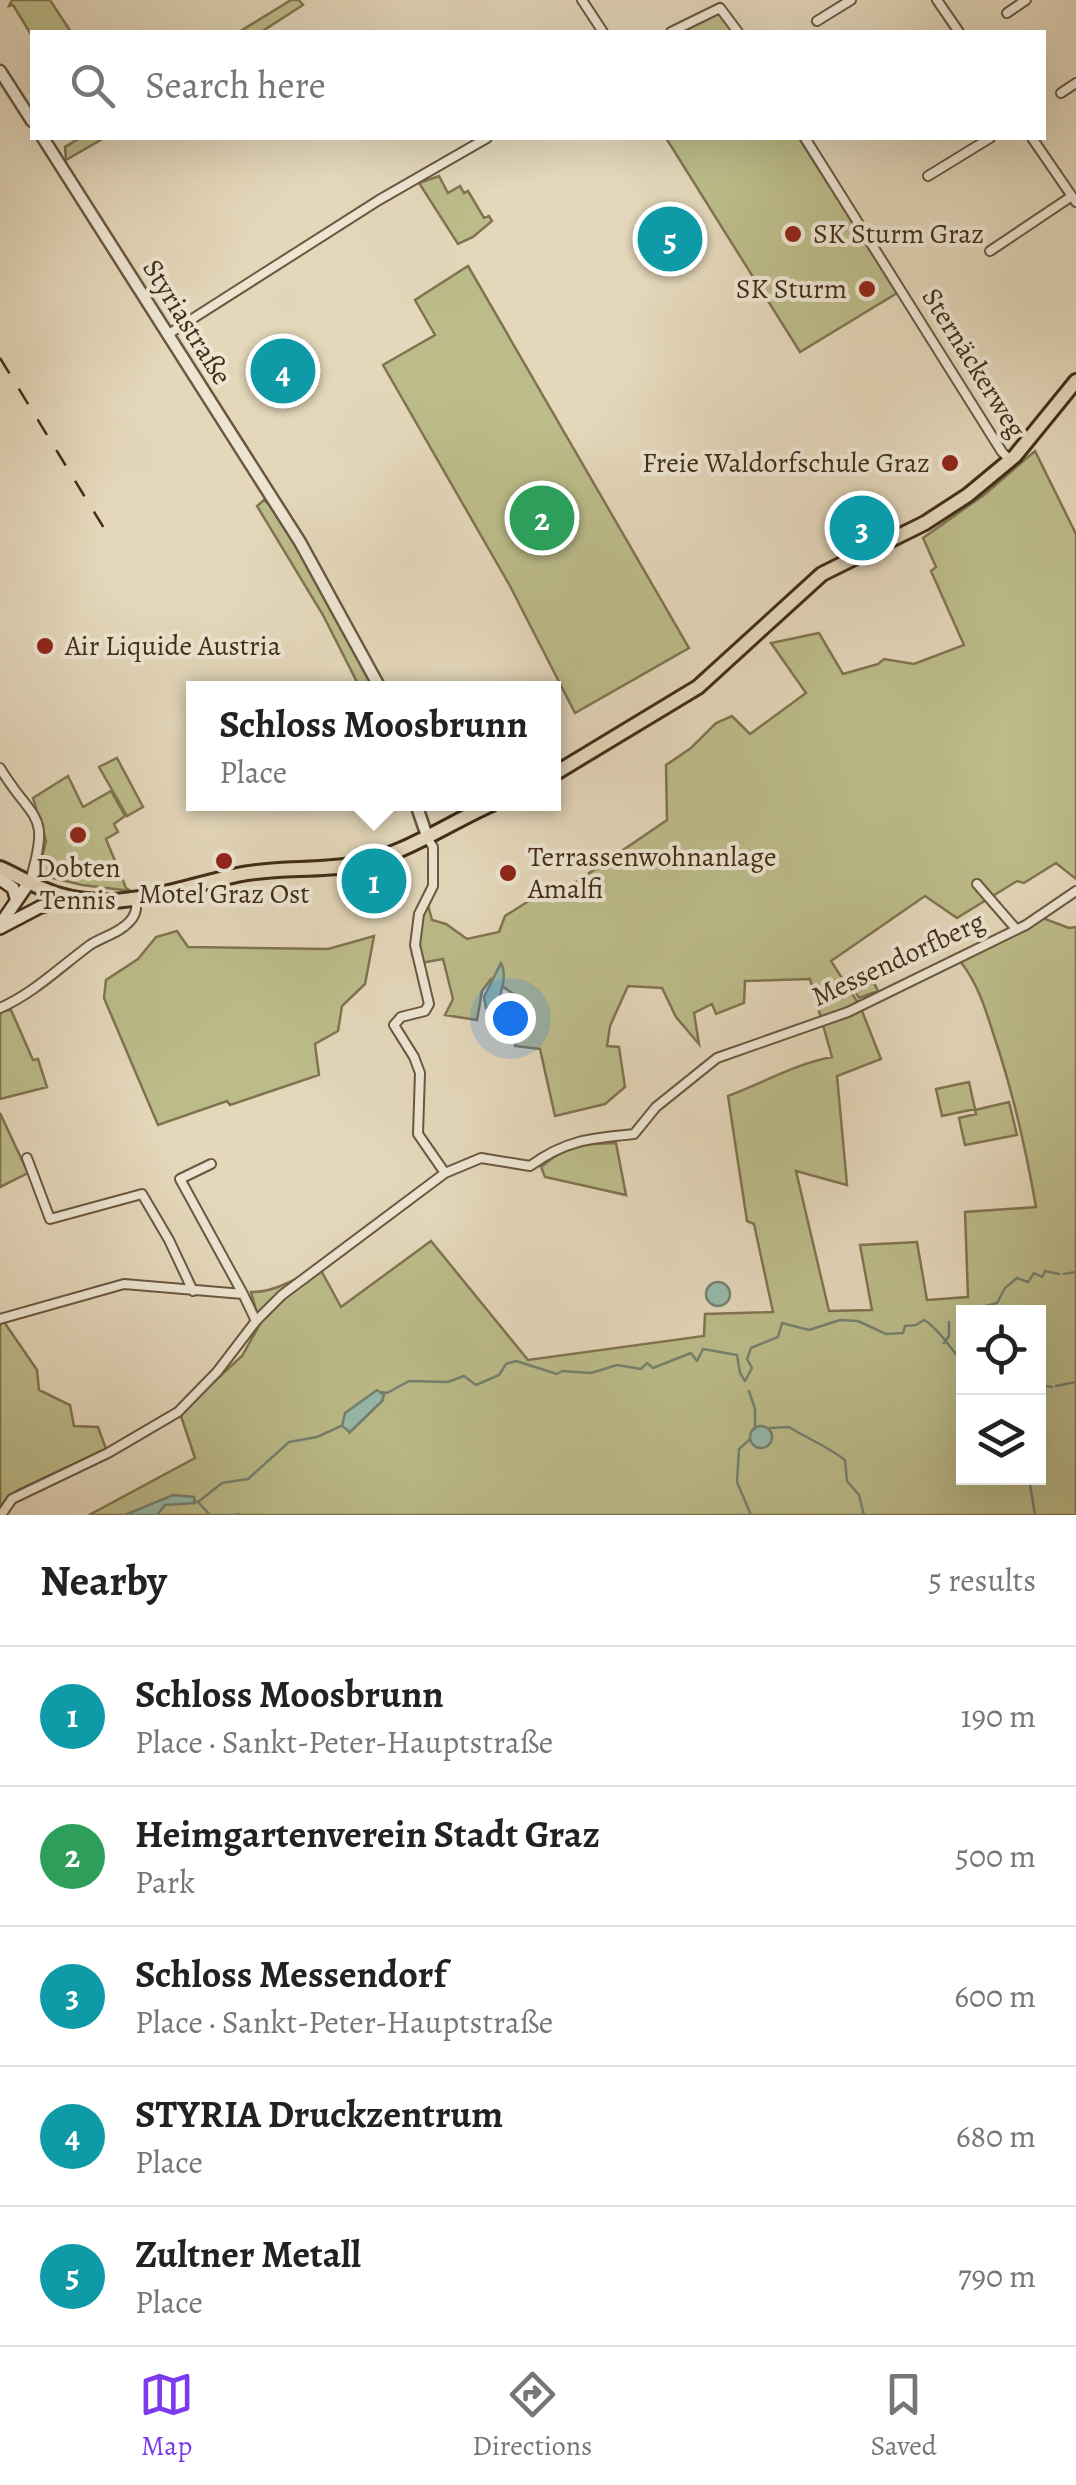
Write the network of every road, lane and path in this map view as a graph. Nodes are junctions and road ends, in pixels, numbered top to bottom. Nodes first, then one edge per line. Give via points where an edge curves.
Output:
1 (582, 0) edge
2 (851, 0) edge
3 (937, 0) edge
4 (1026, 0) edge
5 (718, 4) edge
6 (1007, 13) dead end
7 (817, 22) dead end
8 (602, 30) edge
9 (674, 30) edge
10 (737, 30) edge
11 (958, 30) edge
12 (0, 71) edge
13 (1076, 83) edge
14 (1060, 93) dead end
15 (30, 118) edge
16 (44, 140) edge
17 (484, 140) edge
18 (805, 140) edge
19 (987, 140) edge
20 (1033, 140) edge
21 (928, 176) dead end
22 (1074, 199) edge
23 (990, 251) dead end
24 (167, 335) junction
25 (1076, 380) edge
26 (1011, 461) junction
27 (376, 681) edge
28 (0, 768) edge
29 (561, 770) edge
30 (418, 811) edge
31 (479, 811) edge
32 (428, 839) junction
33 (0, 868) edge
34 (0, 879) edge
35 (30, 881) junction
36 (978, 884) dead end
37 (1076, 891) edge
38 (72, 897) junction
39 (16, 898) junction
40 (136, 900) junction
41 (4, 926) edge
42 (1016, 929) junction
43 (0, 1008) edge
44 (27, 1158) dead end
45 (212, 1164) dead end
46 (446, 1173) junction
47 (193, 1291) junction
48 (242, 1294) junction
49 (0, 1318) edge
50 (256, 1321) junction
51 (1, 1515) edge

1 - 8 street
2 - 7 street
3 - 11 street
4 - 6 street
5 - 9 street
5 - 10 street
12 - 15 street
13 - 14 street
16 - 24 street, Styriastraße
17 - 24 street
18 - 26 street, Sternäckerweg
19 - 21 street
20 - 22 street
22 - 23 street
24 - 27 street, Styriastraße via 300,542
25 - 26 main road
26 - 29 main road via 945,512 822,574 698,687
28 - 35 street via 40,828
30 - 32 street
31 - 32 main road
32 - 40 main road via 374,860 250,873
32 - 46 street via 433,886 414,945 429,1004 394,1025 420,1073 418,1134
33 - 35 main road
34 - 39 main road
35 - 38 main road
35 - 39 main road
35 - 41 main road
36 - 42 street
37 - 42 street, Messendorfberg
38 - 40 main road
38 - 41 main road
39 - 41 main road
40 - 43 street via 131,920 121,928
42 - 46 street, Messendorfberg via 848,1012 717,1058 656,1107 634,1134 569,1143 530,1166 481,1158
44 - 47 street via 50,1219 142,1194
45 - 48 street via 180,1179
46 - 50 street, Messendorfberg
47 - 48 street
47 - 49 street via 124,1284
48 - 50 street
50 - 51 street, Messendorfberg via 178,1412 12,1499

